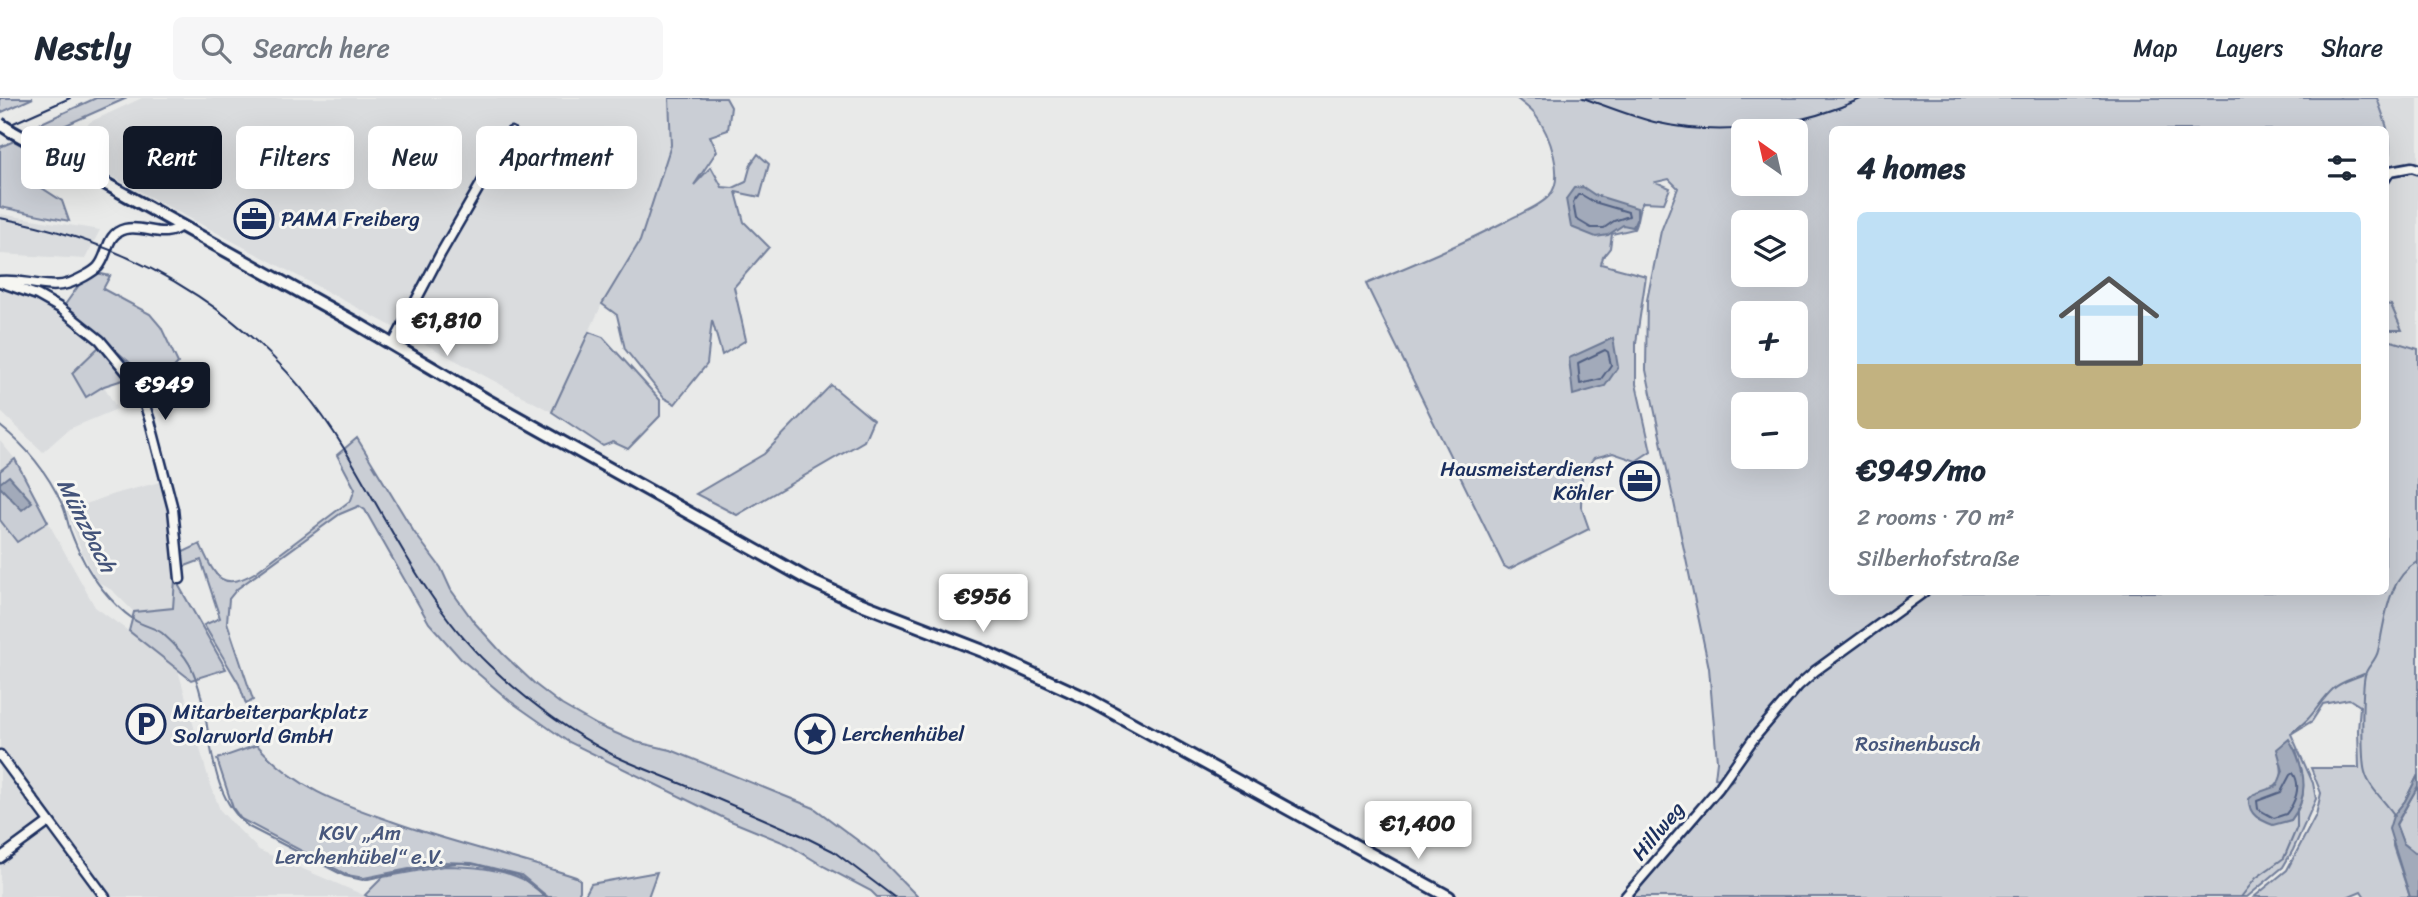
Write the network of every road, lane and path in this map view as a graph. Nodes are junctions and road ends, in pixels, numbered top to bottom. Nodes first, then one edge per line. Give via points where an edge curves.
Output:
1 (0, 124) edge
2 (2418, 169) edge
3 (2389, 172) edge
4 (478, 189) edge
5 (182, 225) junction
6 (0, 281) edge
7 (393, 344) junction
8 (180, 579) dead end
9 (1920, 595) edge
10 (0, 755) edge
11 (49, 822) junction
12 (0, 858) edge
13 (105, 897) edge
14 (1449, 897) edge
15 (1625, 897) edge

1 - 5 main road, bridge
2 - 3 street
4 - 7 street
5 - 6 street via 169,233 132,228 117,232 99,266 68,284
5 - 7 main road
6 - 8 street via 60,308 100,340 139,387 173,509
7 - 14 main road via 821,585 1088,699
9 - 15 street, Hillweg via 1798,686
10 - 11 street
11 - 12 street
11 - 13 street

